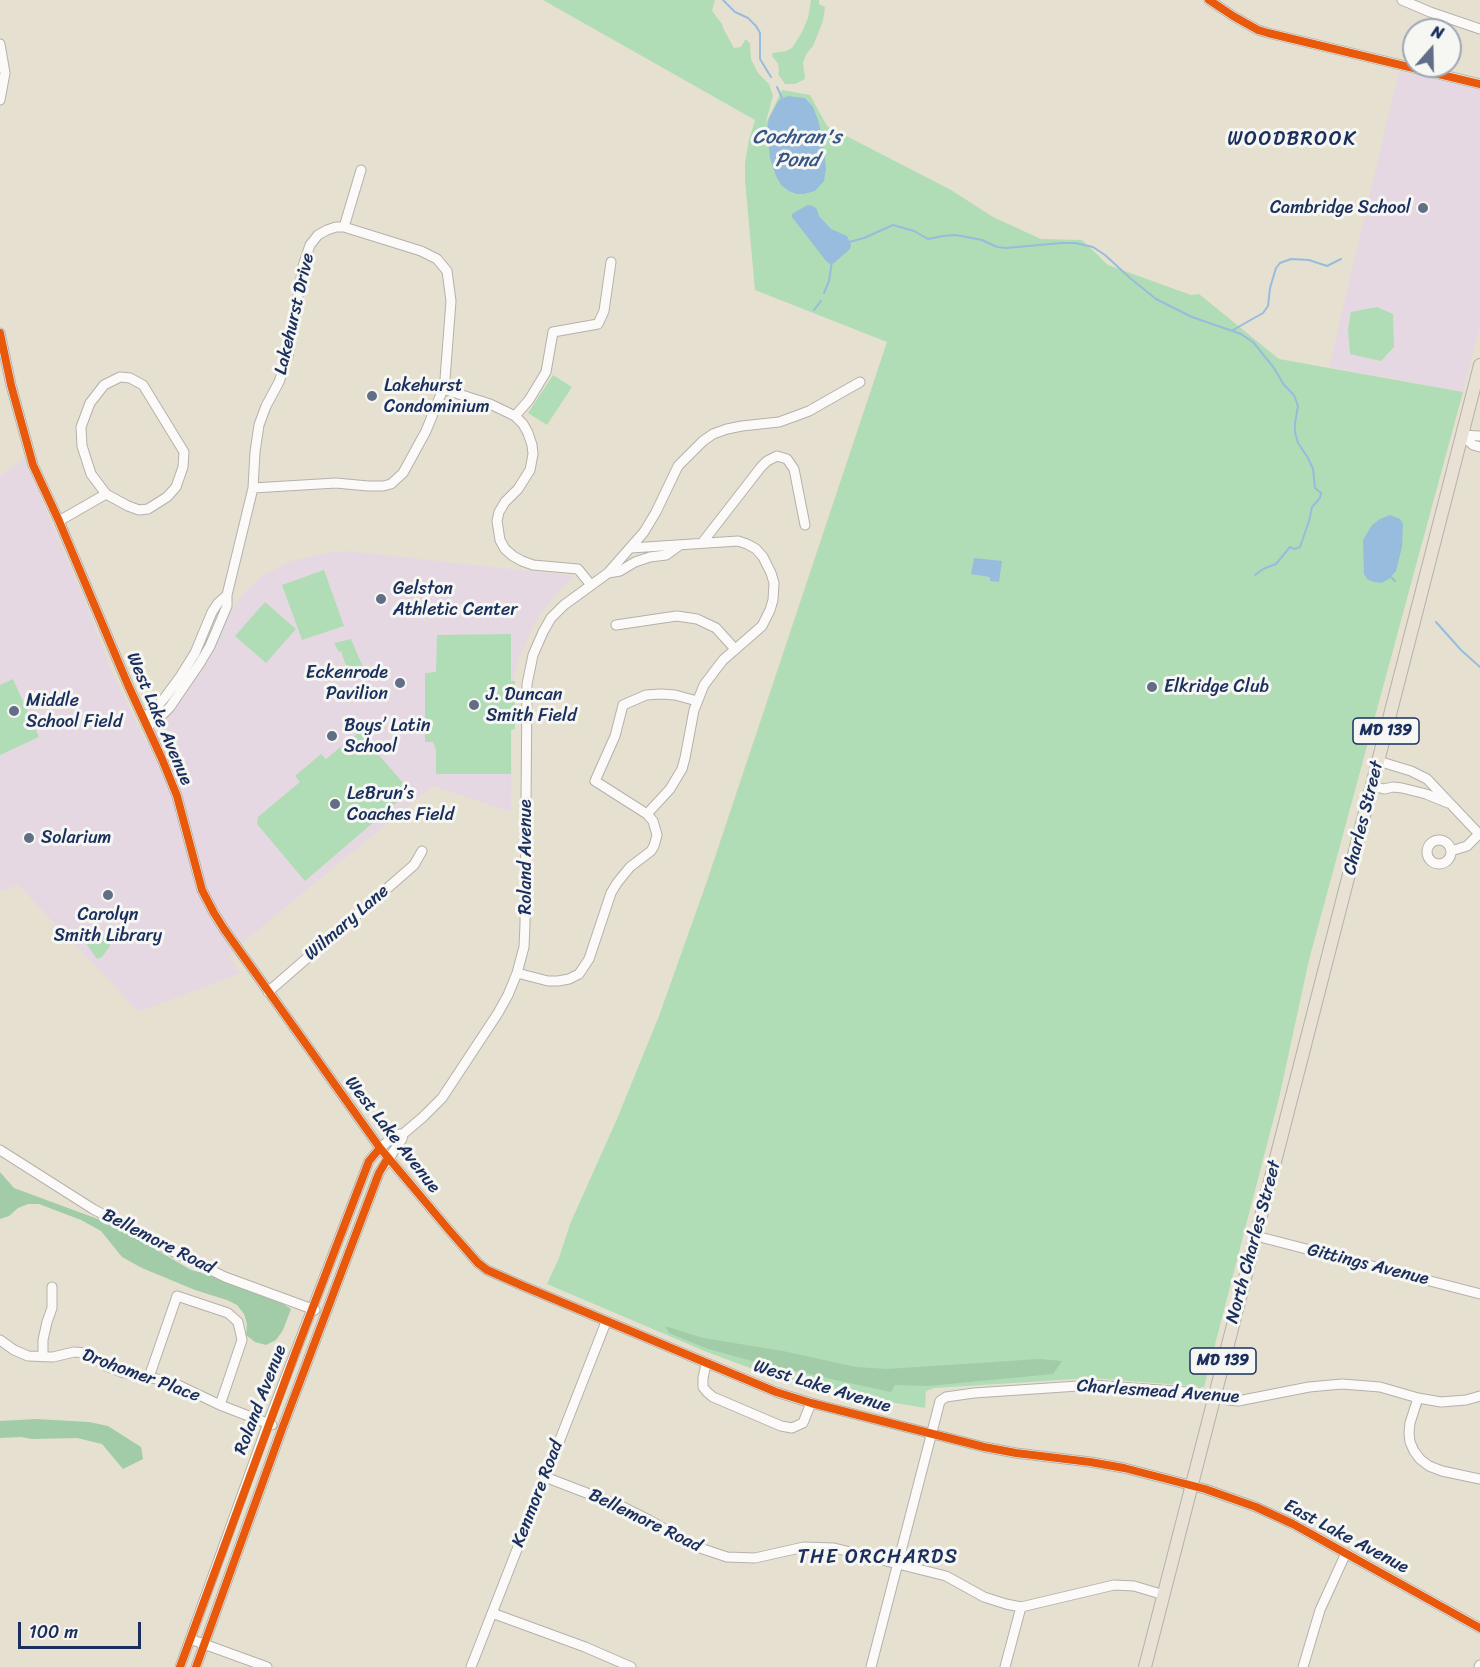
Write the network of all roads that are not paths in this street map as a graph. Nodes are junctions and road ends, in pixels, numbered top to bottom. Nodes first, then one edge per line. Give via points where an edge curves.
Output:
1 (1209, 0) edge
2 (1402, 0) edge
3 (1480, 29) edge
4 (0, 44) edge
5 (1480, 84) edge
6 (0, 100) edge
7 (361, 170) dead end
8 (344, 227) junction
9 (611, 262) dead end
10 (0, 333) edge
11 (1480, 365) edge
12 (860, 382) dead end
13 (0, 385) edge
14 (11, 385) junction
15 (443, 390) junction
16 (515, 416) junction
17 (1462, 435) junction
18 (1480, 436) edge
19 (1480, 447) edge
20 (253, 488) junction
21 (106, 494) junction
22 (59, 521) junction
23 (805, 525) dead end
24 (702, 543) junction
25 (681, 544) junction
26 (631, 548) junction
27 (608, 573) junction
28 (591, 585) junction
29 (616, 626) dead end
30 (735, 649) junction
31 (697, 701) junction
32 (145, 722) junction
33 (1378, 762) junction
34 (1372, 786) junction
35 (1450, 804) junction
36 (647, 814) junction
37 (1480, 834) edge
38 (422, 851) dead end
39 (1451, 851) dead end
40 (517, 973) junction
41 (268, 992) junction
42 (1293, 1096) joint
43 (403, 1134) junction
44 (380, 1148) junction
45 (0, 1150) edge
46 (388, 1158) junction
47 (1256, 1236) junction
48 (52, 1287) dead end
49 (1480, 1294) edge
50 (312, 1308) junction
51 (326, 1313) junction
52 (606, 1322) junction
53 (0, 1340) edge
54 (43, 1357) junction
55 (706, 1364) junction
56 (149, 1377) junction
57 (1214, 1396) junction
58 (1480, 1396) edge
59 (1418, 1398) junction
60 (811, 1403) junction
61 (220, 1405) junction
62 (268, 1423) junction
63 (282, 1428) junction
64 (932, 1434) junction
65 (545, 1477) junction
66 (1480, 1479) edge
67 (1191, 1486) junction
68 (1346, 1553) junction
69 (897, 1564) junction
70 (1164, 1594) junction
71 (1021, 1607) junction
72 (492, 1613) junction
73 (1480, 1628) edge
74 (190, 1638) junction
75 (205, 1644) junction
76 (180, 1667) edge
77 (196, 1667) edge
78 (267, 1667) edge
79 (471, 1667) edge
80 (631, 1667) edge
81 (871, 1667) edge
82 (1005, 1667) edge
83 (1145, 1667) edge
84 (1303, 1667) edge

1 - 5 street via 1258,30
2 - 3 street
4 - 6 street via 5,73
7 - 8 street
8 - 15 street via 421,250 437,259 447,271 451,316
8 - 20 street, Lakehurst Drive via 318,235 306,254 286,366 259,425
9 - 16 street via 604,311 598,324 554,332 546,372
10 - 14 street, West Lake Avenue
11 - 17 main road, Charles Street / MD 139
12 - 26 street via 809,411 779,422 726,429 703,441 678,466 656,512
13 - 14 street
14 - 22 street, West Lake Avenue via 33,465
15 - 16 street
15 - 20 street via 411,460 391,484
16 - 28 street via 524,424 533,454 524,482 499,512 500,540 505,549 522,561 578,569
17 - 18 street
17 - 19 street
17 - 33 main road, Charles Street / MD 139
20 - 32 street, Lakehurst Drive via 226,606 210,646 170,707 160,717
21 - 21 street via 133,508 148,509 172,493 183,467 184,452 143,385 130,378 120,377 104,385 90,403 81,427 88,466
21 - 22 street
22 - 32 street, West Lake Avenue
23 - 24 street via 794,469 787,459 777,456 761,467
24 - 25 street
24 - 30 street via 747,544 763,557 771,573 773,600 766,619
25 - 26 street
25 - 27 street via 666,555 650,556
26 - 27 street
27 - 28 street, Roland Avenue
28 - 40 street, Roland Avenue via 551,618 528,673 525,924
29 - 30 street via 677,616 697,619 716,628
30 - 31 street via 712,672
31 - 36 street via 682,769 666,795
31 - 36 street via 661,694 646,695 623,705 615,736 595,781
32 - 41 street, West Lake Avenue via 177,796 202,890
33 - 34 main road, Charles Street / MD 139
33 - 35 street via 1426,779
34 - 35 street via 1426,794
34 - 42 main road, Charles Street / MD 139
35 - 37 street
36 - 40 street via 657,835 654,846 630,867 611,893 589,959 579,974 548,981
37 - 39 street via 1467,846
38 - 41 street, Wilmary Lane via 414,865
40 - 43 street, Roland Avenue via 498,1013 442,1098
41 - 44 street, West Lake Avenue
42 - 47 main road, North Charles Street / MD 139
43 - 44 street, Roland Avenue
43 - 46 street, Roland Avenue
44 - 46 street, West Lake Avenue
44 - 50 street, Roland Avenue via 369,1161
45 - 50 street, Bellemore Road via 93,1209 164,1247 225,1277
46 - 51 street, Roland Avenue
46 - 52 street, West Lake Avenue via 487,1270
47 - 49 street, Gittings Avenue
47 - 57 main road, North Charles Street / MD 139
48 - 54 street
50 - 51 street, Bellemore Road
50 - 62 street, Roland Avenue
51 - 63 street, Roland Avenue
52 - 55 street, West Lake Avenue
52 - 65 street, Kenmore Road
53 - 54 street, Drohomer Place via 21,1354
54 - 56 street, Drohomer Place via 87,1353 121,1372
55 - 60 street, West Lake Avenue
55 - 60 street via 703,1387 712,1397 781,1426 792,1428 803,1423
56 - 61 street, Drohomer Place via 176,1384
56 - 61 street via 177,1296 228,1313 238,1322 242,1340
57 - 59 street, Charlesmead Avenue via 1238,1401 1342,1384 1380,1387
57 - 64 street, Charlesmead Avenue via 1093,1385 954,1395 940,1401
57 - 67 main road, North Charles Street / MD 139
58 - 59 street, Charlesmead Avenue via 1441,1402
59 - 66 street via 1409,1433 1420,1459 1442,1471
60 - 64 street, West Lake Avenue
61 - 62 street, Drohomer Place
62 - 63 street, Drohomer Place
62 - 74 street, Roland Avenue
63 - 75 street, Roland Avenue
64 - 67 street, West Lake Avenue via 998,1450 1102,1463
64 - 69 street
65 - 69 street, Bellemore Road via 623,1507 694,1546 719,1555 755,1558 804,1547 826,1547
65 - 72 street, Kenmore Road
67 - 68 street, East Lake Avenue via 1256,1507
67 - 70 main road, North Charles Street / MD 139
68 - 73 street, East Lake Avenue
68 - 84 street via 1320,1610
69 - 71 street, Bellemore Road via 946,1576 984,1597
69 - 81 street
70 - 71 street, Bellemore Road via 1114,1585
70 - 83 main road, North Charles Street / MD 139
71 - 82 street
72 - 79 street, Kenmore Road
72 - 80 street
74 - 75 street
74 - 76 street, Roland Avenue
75 - 77 street, Roland Avenue
75 - 78 street

